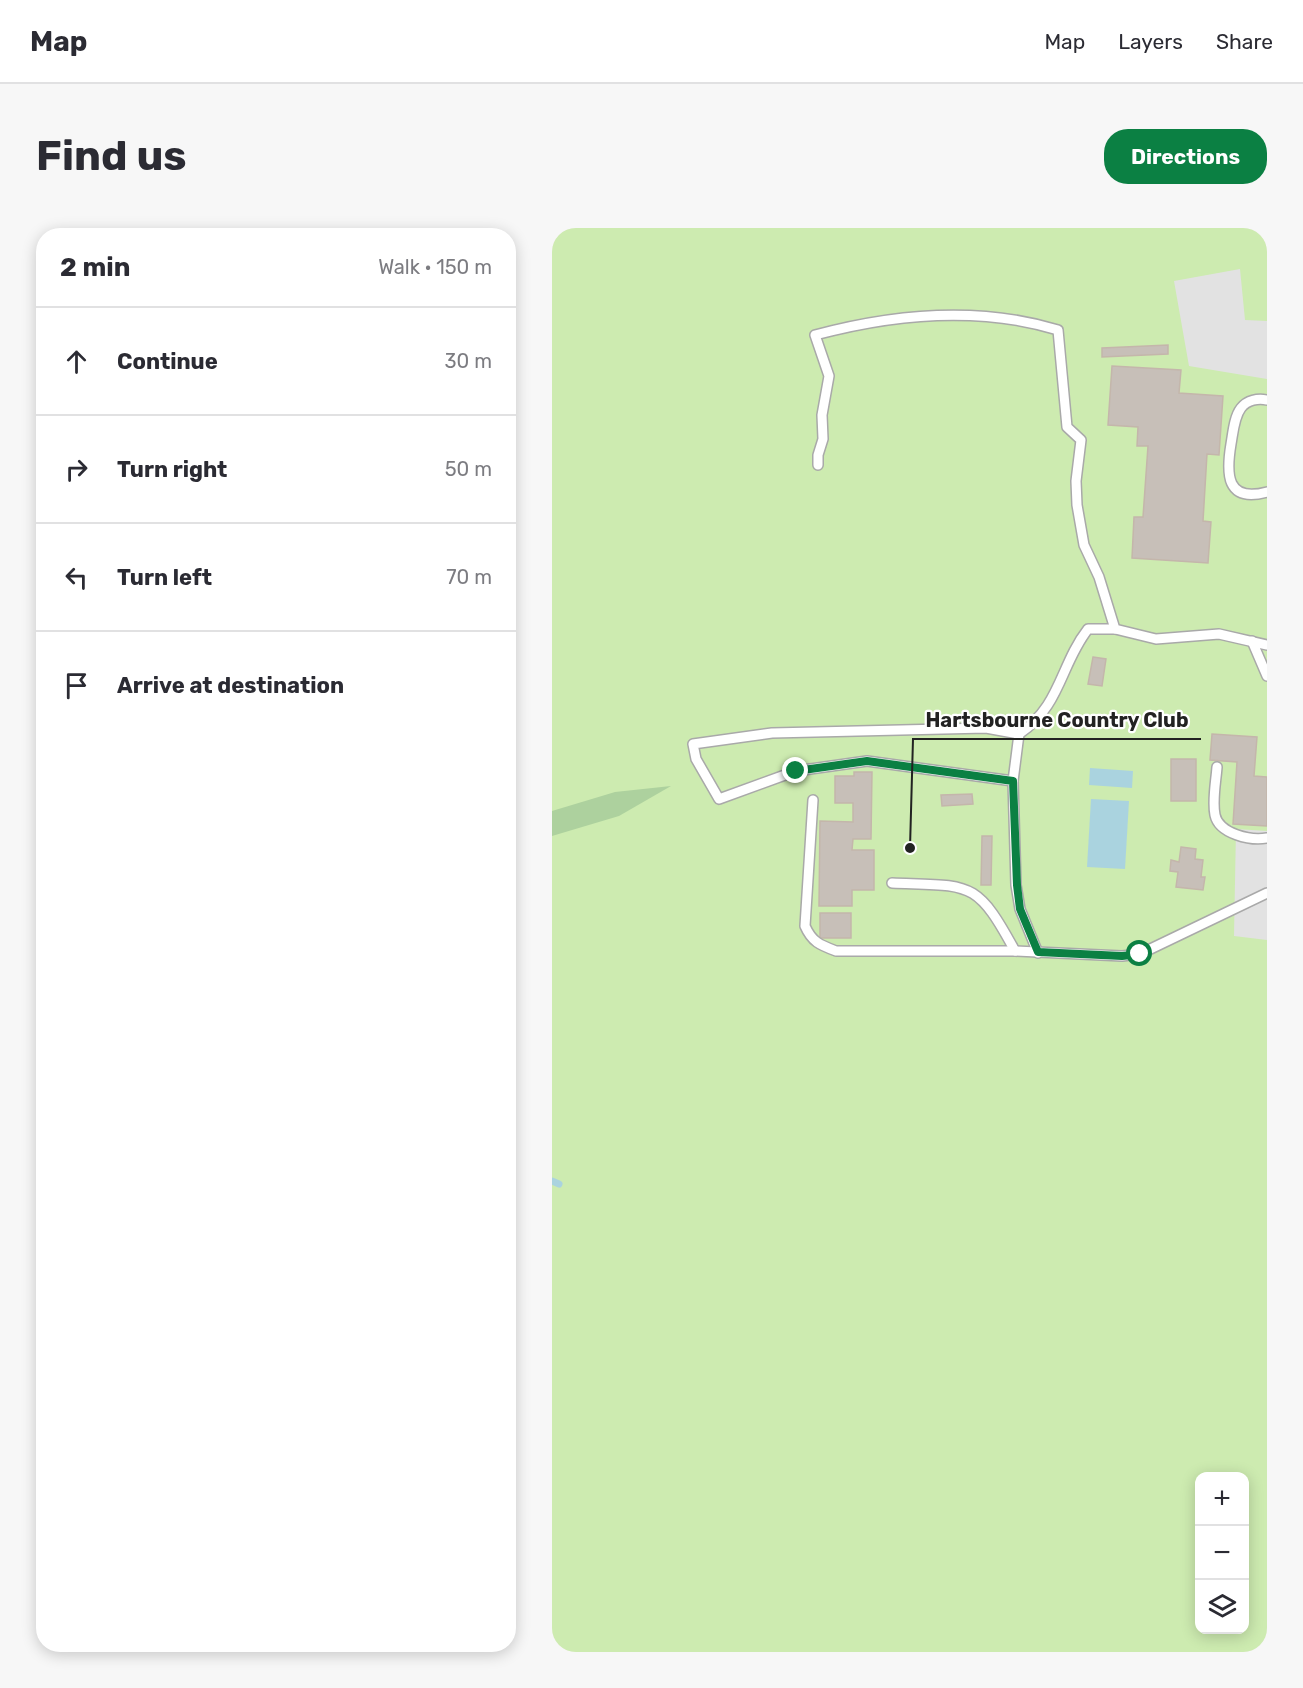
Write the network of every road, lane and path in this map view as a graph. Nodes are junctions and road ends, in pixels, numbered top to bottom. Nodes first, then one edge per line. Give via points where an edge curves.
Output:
1 (1267, 400) edge
2 (818, 465) dead end
3 (1267, 492) edge
4 (1115, 629) junction
5 (1252, 641) junction
6 (1267, 645) edge
7 (1267, 676) edge
8 (1019, 734) junction
9 (1217, 767) dead end
10 (1013, 781) junction
11 (813, 800) dead end
12 (1267, 838) edge
13 (892, 883) dead end
14 (1267, 893) edge
15 (1015, 951) junction
16 (1038, 952) junction

1 - 3 lane via 1254,399 1242,407 1228,462 1228,480 1236,490
2 - 4 lane via 829,376 815,335 899,318 947,314 1031,322 1058,330 1067,427 1081,440 1077,505 1084,545
4 - 5 lane via 1156,639 1219,634
4 - 8 lane via 1088,628 1058,690 1037,722
5 - 6 lane
5 - 7 lane
8 - 10 lane
8 - 10 lane via 986,728 772,733 693,744 696,759 719,799 796,771 867,761
9 - 12 lane via 1215,815 1219,823 1254,840
10 - 16 lane via 1018,893 1027,929
11 - 15 lane via 805,926 810,939 836,951
13 - 15 lane via 963,887 984,900 994,912
14 - 16 lane via 1140,954
15 - 16 lane

